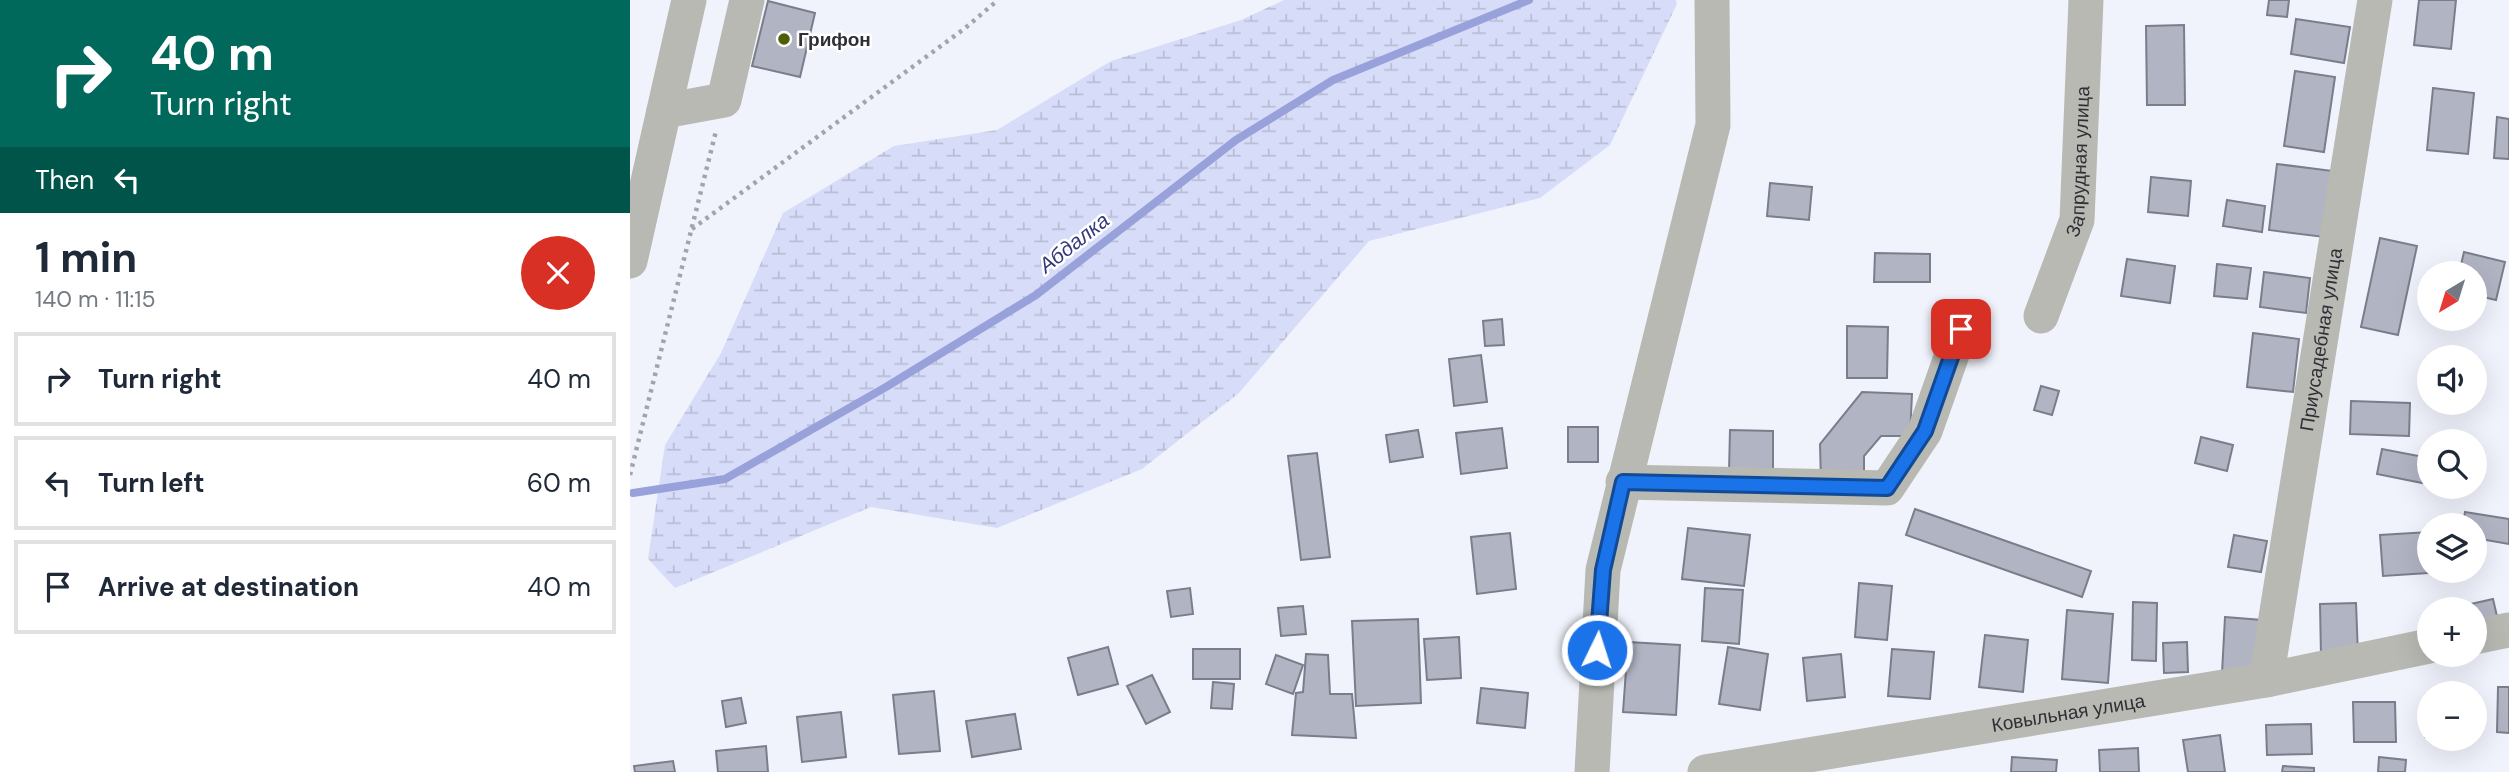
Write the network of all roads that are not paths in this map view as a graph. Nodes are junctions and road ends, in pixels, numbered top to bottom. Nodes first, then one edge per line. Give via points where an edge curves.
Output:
1 (689, 0) edge
2 (747, 0) edge
3 (1712, 0) edge
4 (2086, 0) edge
5 (2375, 0) edge
6 (664, 111) junction
7 (630, 261) edge
8 (2041, 316) dead end
9 (1961, 329) dead end
10 (1623, 482) junction
11 (2509, 630) edge
12 (2487, 634) edge
13 (2417, 649) edge
14 (2266, 680) junction
15 (1592, 772) edge
16 (1704, 772) edge

1 - 6 street
2 - 6 street via 724,100
3 - 10 street via 1713,125
4 - 8 street, Запрудная улица via 2077,220
5 - 14 street, Приусадебная улица
6 - 7 street
9 - 10 street via 1925,431 1887,488
10 - 15 street via 1603,570
11 - 12 street
13 - 14 street, Ковыльная улица
14 - 16 street, Ковыльная улица

